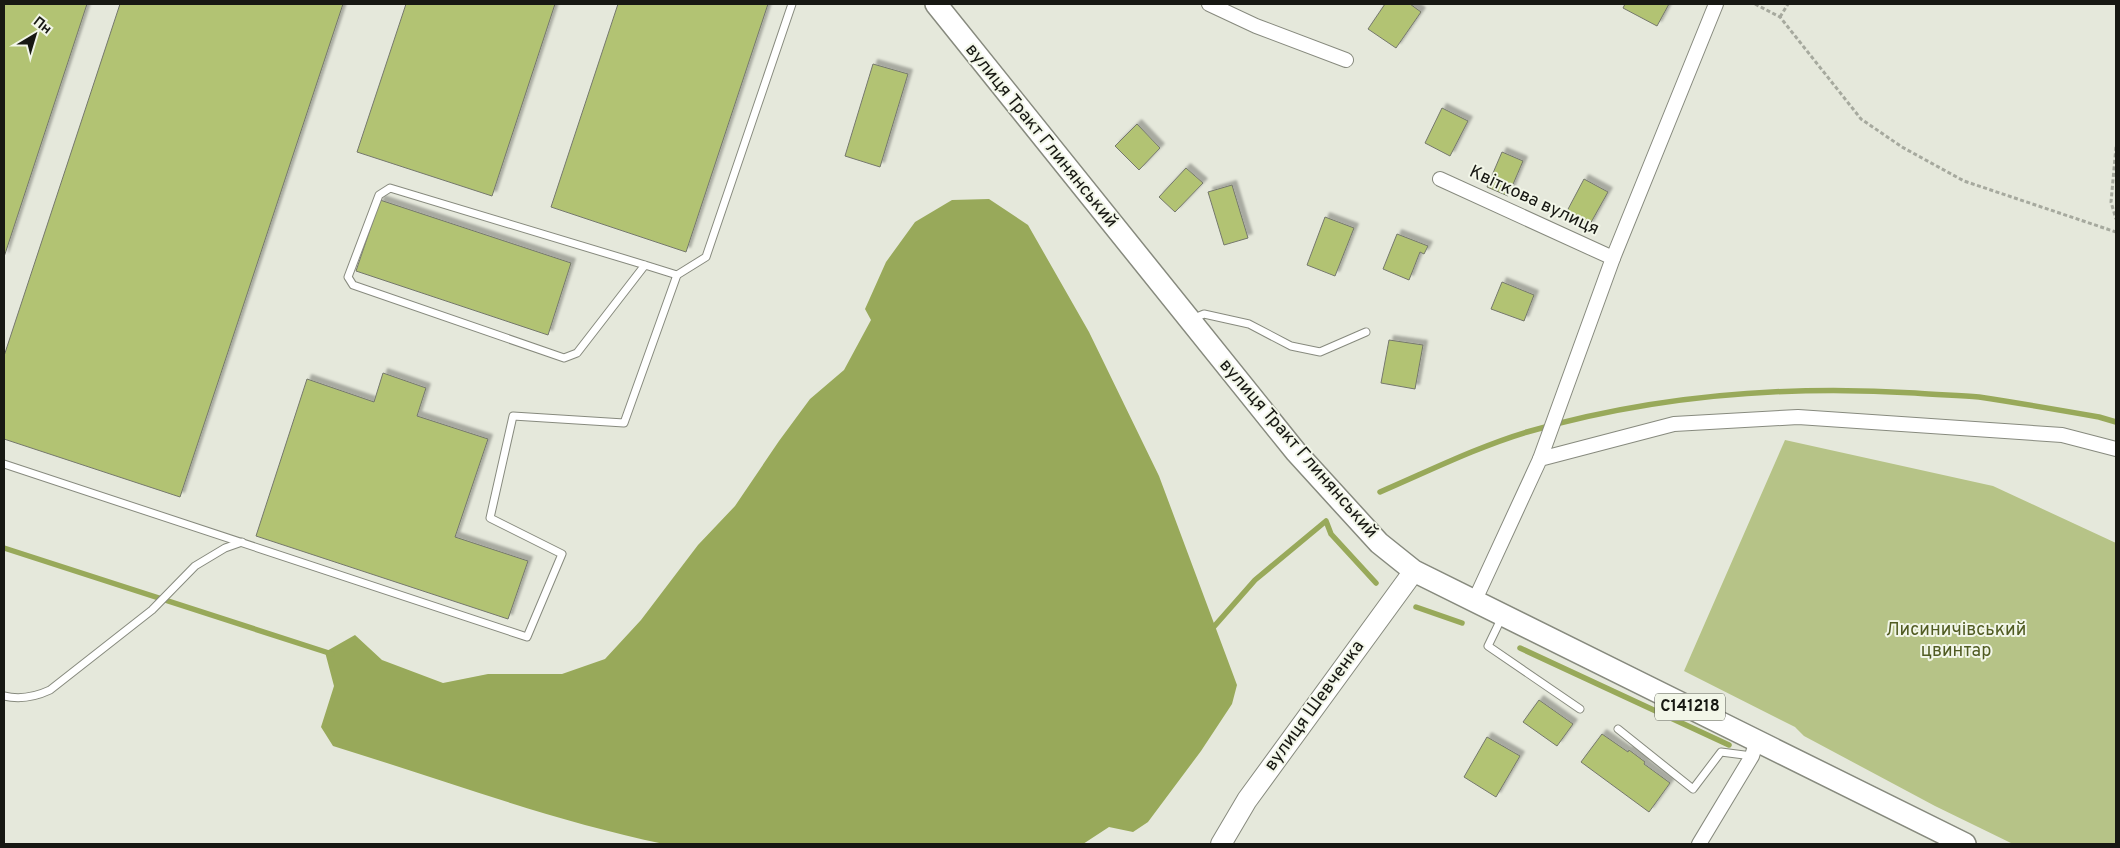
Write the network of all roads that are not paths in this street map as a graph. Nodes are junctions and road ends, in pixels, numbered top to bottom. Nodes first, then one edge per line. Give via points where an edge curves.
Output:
1 (792, 4) edge
2 (936, 4) edge
3 (1210, 4) edge
4 (1716, 4) edge
5 (1346, 60) dead end
6 (1440, 179) dead end
7 (1613, 258) junction
8 (645, 264) junction
9 (677, 275) junction
10 (1189, 320) junction
11 (1366, 332) dead end
12 (2116, 449) edge
13 (1540, 459) junction
14 (4, 464) edge
15 (243, 542) junction
16 (1414, 571) junction
17 (1474, 602) junction
18 (1502, 616) junction
19 (4, 696) edge
20 (1580, 709) dead end
21 (1618, 730) dead end
22 (1754, 748) junction
23 (1220, 844) edge
24 (1699, 844) edge
25 (1965, 844) edge

1 - 9 lane via 706,257
2 - 10 main road, вулиця Тракт Глинянський
3 - 5 street via 1256,26
4 - 7 street
6 - 7 street, Квіткова вулиця
7 - 13 street
8 - 8 lane via 390,188 379,194 348,277 353,285 564,358 577,353
8 - 9 lane
9 - 15 lane via 624,423 513,416 490,518 562,554 527,637
10 - 11 lane via 1204,314 1249,324 1291,346 1320,352
10 - 16 main road, вулиця Тракт Глинянський via 1296,452 1378,543
12 - 13 street via 2062,435 1798,417 1674,424
13 - 17 street
14 - 15 lane
15 - 19 lane via 225,548 195,566 152,610 50,690 32,698
16 - 17 main road, вулиця Тракт Глинянський / С141218
16 - 23 main road, вулиця Шевченка via 1247,800
17 - 18 main road, вулиця Тракт Глинянський / С141218
18 - 20 lane via 1488,646
18 - 22 main road, вулиця Тракт Глинянський / С141218
21 - 22 lane via 1693,789 1721,752
22 - 24 street
22 - 25 main road, вулиця Тракт Глинянський / С141218

